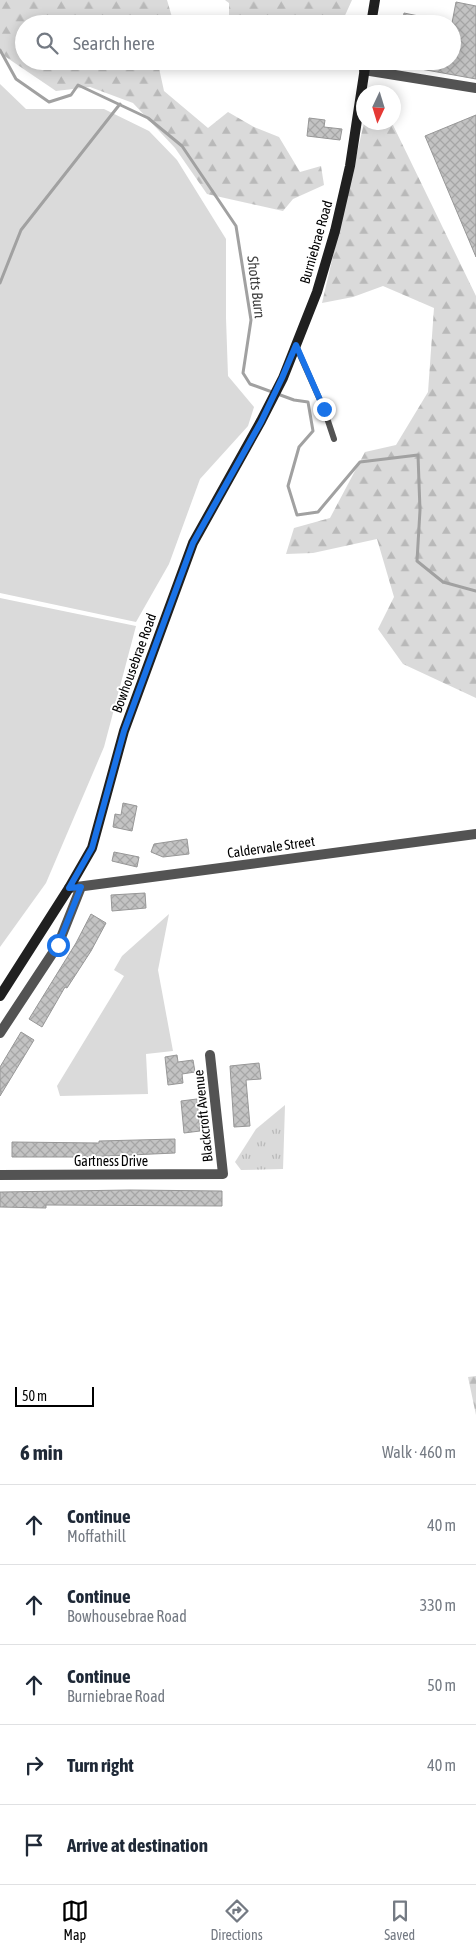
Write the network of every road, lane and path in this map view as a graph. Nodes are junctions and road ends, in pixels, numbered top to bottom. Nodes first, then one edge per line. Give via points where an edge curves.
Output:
1 (375, 0) edge
2 (373, 15) edge
3 (364, 70) edge
4 (385, 70) edge
5 (476, 88) edge
6 (296, 345) junction
7 (261, 422) joint
8 (334, 439) dead end
9 (476, 834) edge
10 (81, 887) junction
11 (69, 888) junction
12 (0, 996) edge
13 (0, 1033) edge
14 (210, 1055) dead end
15 (223, 1174) joint
16 (0, 1175) edge

1 - 2 street
3 - 6 street, Burniebrae Road via 350,166 335,231 317,292
4 - 5 street
6 - 7 street, Burniebrae Road
6 - 8 lane
7 - 11 street, Bowhousebrae Road via 193,543 124,731 92,848
9 - 10 street, Caldervale Street
10 - 11 street, Caldervale Street
10 - 13 street via 58,945
11 - 12 street, Bowhousebrae Road
14 - 15 street, Blackcroft Avenue
15 - 16 street, Gartness Drive

